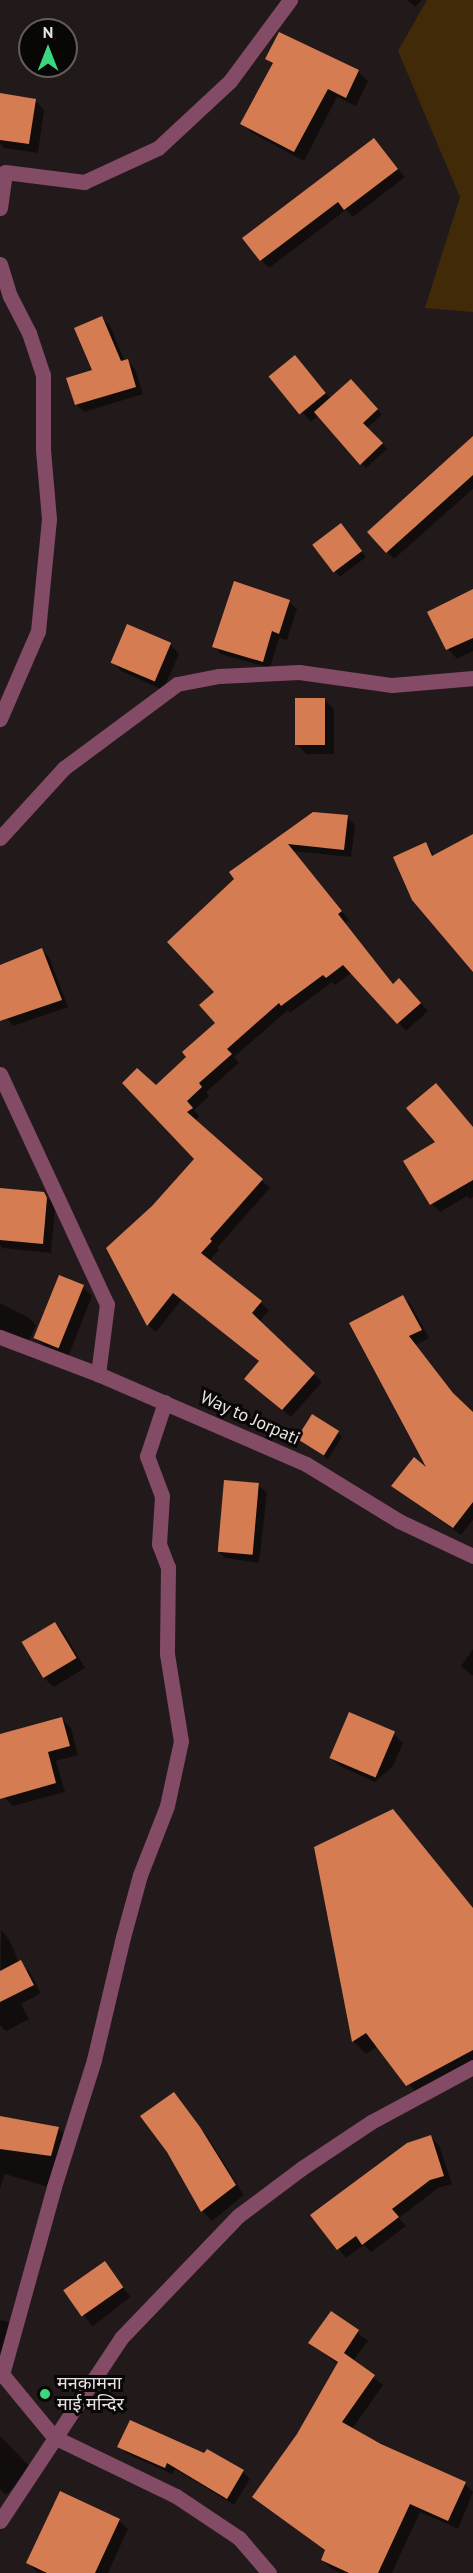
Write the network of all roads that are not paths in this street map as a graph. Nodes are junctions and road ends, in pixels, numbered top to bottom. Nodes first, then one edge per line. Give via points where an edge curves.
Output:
1 (290, 0) edge
2 (3, 170) edge
3 (0, 208) edge
4 (0, 264) edge
5 (473, 678) edge
6 (0, 719) edge
7 (0, 838) edge
8 (0, 1074) edge
9 (0, 1337) edge
10 (98, 1374) junction
11 (165, 1402) junction
12 (473, 1556) edge
13 (473, 2067) edge
14 (54, 2437) junction
15 (0, 2521) edge
16 (269, 2573) edge

1 - 2 street via 230,81 158,148 84,182
2 - 3 street
4 - 6 street via 43,375 42,450 49,519 38,631
5 - 7 street via 392,685 299,672 219,676 177,684 64,768
8 - 10 street via 107,1304
9 - 10 street, Way to Jorpati
10 - 11 street, Way to Jorpati
11 - 12 street, Way to Jorpati via 306,1464 399,1521
11 - 14 street via 147,1456 162,1496 159,1544 168,1567 167,1654 181,1741 167,1806 140,1875 94,2060 2,2374
13 - 14 street via 371,2122 238,2216 121,2337
14 - 15 street
14 - 16 street via 176,2496 239,2538

